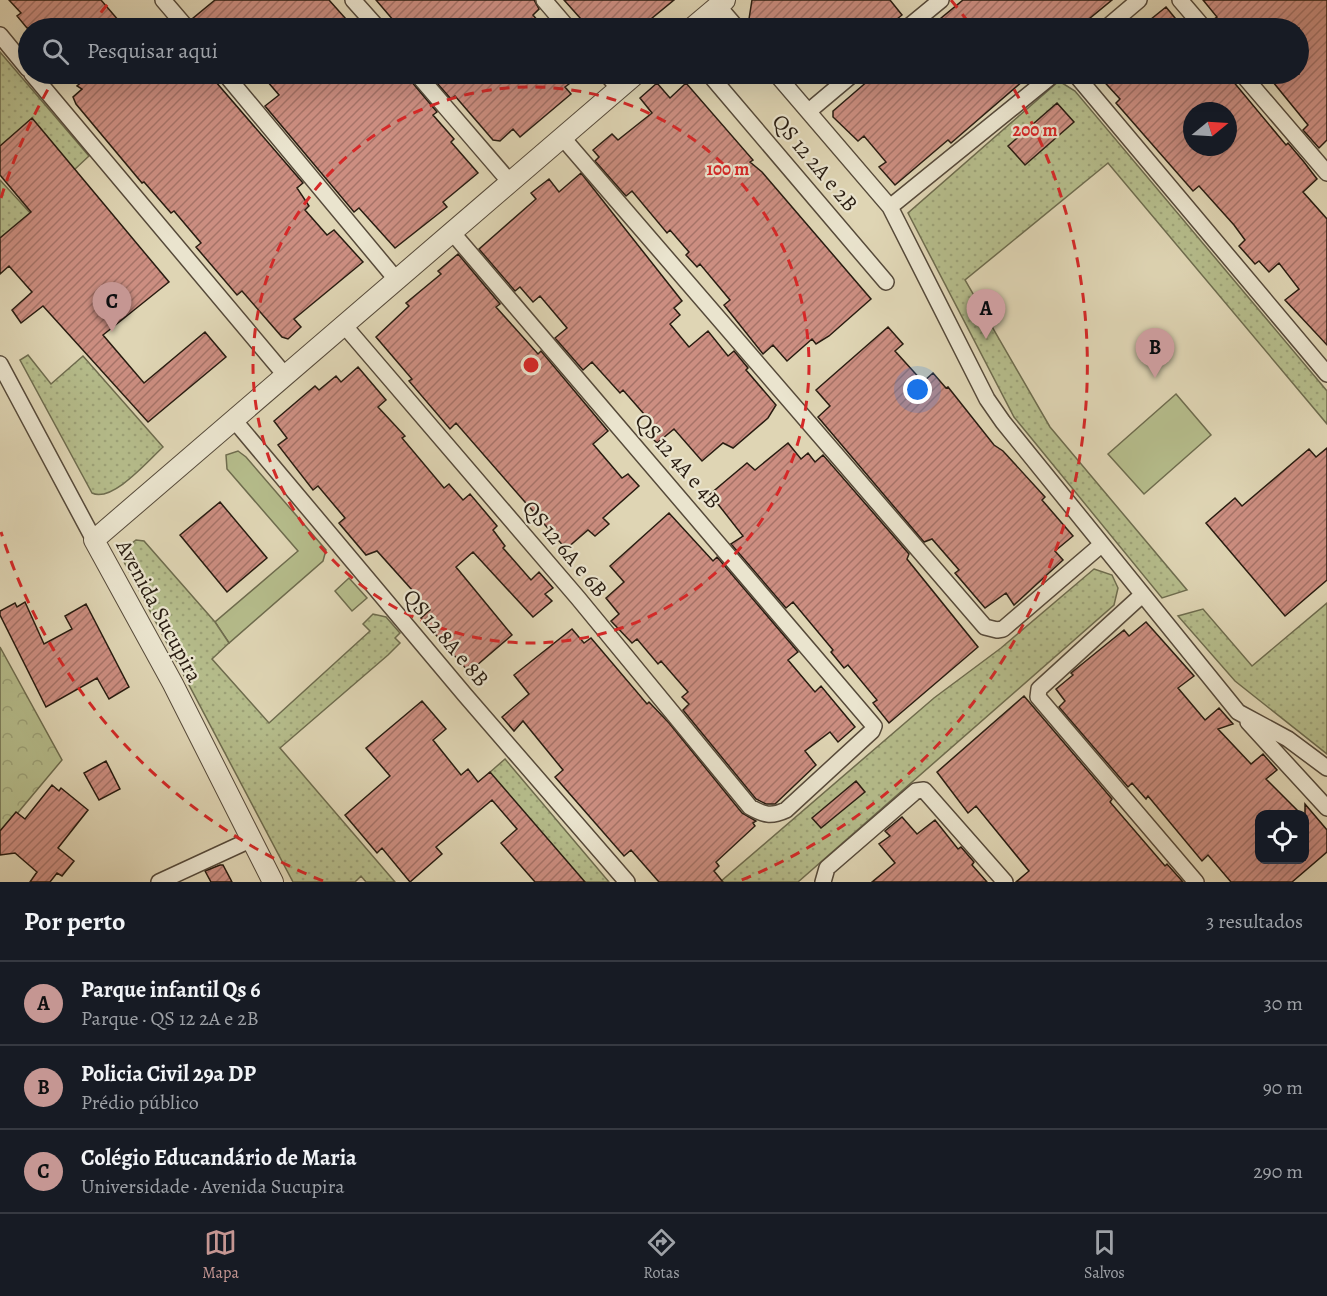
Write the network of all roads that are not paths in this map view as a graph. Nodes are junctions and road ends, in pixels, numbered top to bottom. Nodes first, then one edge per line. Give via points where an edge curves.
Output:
1 (164, 0) edge
2 (354, 0) edge
3 (544, 0) edge
4 (941, 0) edge
5 (1139, 0) edge
6 (1180, 0) edge
7 (721, 3) edge
8 (179, 18) edge
9 (369, 18) edge
10 (559, 18) edge
11 (704, 18) edge
12 (731, 18) edge
13 (919, 18) edge
14 (1118, 18) edge
15 (1195, 18) edge
16 (0, 35) edge
17 (18, 57) edge
18 (40, 84) edge
19 (233, 84) edge
20 (426, 84) edge
21 (608, 84) edge
22 (718, 84) edge
23 (785, 84) edge
24 (841, 84) edge
25 (1041, 84) edge
26 (1083, 84) edge
27 (1251, 84) edge
28 (809, 111) junction
29 (562, 137) junction
30 (1327, 173) edge
31 (509, 181) junction
32 (890, 207) junction
33 (451, 231) junction
34 (395, 278) junction
35 (886, 282) dead end
36 (343, 324) junction
37 (0, 364) edge
38 (1327, 374) edge
39 (285, 375) junction
40 (234, 420) junction
41 (94, 540) junction
42 (1101, 545) junction
43 (1142, 595) junction
44 (1238, 712) junction
45 (1327, 768) edge
46 (750, 807) joint
47 (1327, 808) edge
48 (250, 840) junction
49 (159, 882) edge
50 (273, 882) edge
51 (627, 882) edge
52 (823, 882) edge
53 (1005, 882) edge
54 (1196, 882) edge

1 - 8 street
2 - 9 street
3 - 10 street
4 - 13 street
5 - 14 street
6 - 15 street
7 - 11 street
7 - 12 street
16 - 17 street
18 - 39 street
19 - 34 street
20 - 31 street
21 - 29 street
22 - 35 street, QS 12 2A e 2B
23 - 28 street
24 - 28 street
25 - 32 street
26 - 38 street
27 - 30 street
28 - 32 street
29 - 31 street
29 - 42 street via 985,627 1003,629
31 - 33 street
32 - 42 street via 987,399
33 - 34 street
33 - 46 street, QS 12 4A e 4B via 874,726 786,810 764,815
34 - 36 street
36 - 39 street
36 - 46 street, QS 12 6A e 6B via 578,598
37 - 41 street, Avenida Sucupira
39 - 40 street
40 - 41 street
40 - 51 street, QS 12 8A e 8B
41 - 48 street, Avenida Sucupira via 173,684
42 - 43 street
43 - 44 street
43 - 54 street via 1040,689 1038,697
44 - 45 street via 1288,739
44 - 47 street
48 - 49 street
48 - 50 street, Avenida Sucupira
52 - 53 street via 827,868 915,791 924,790

